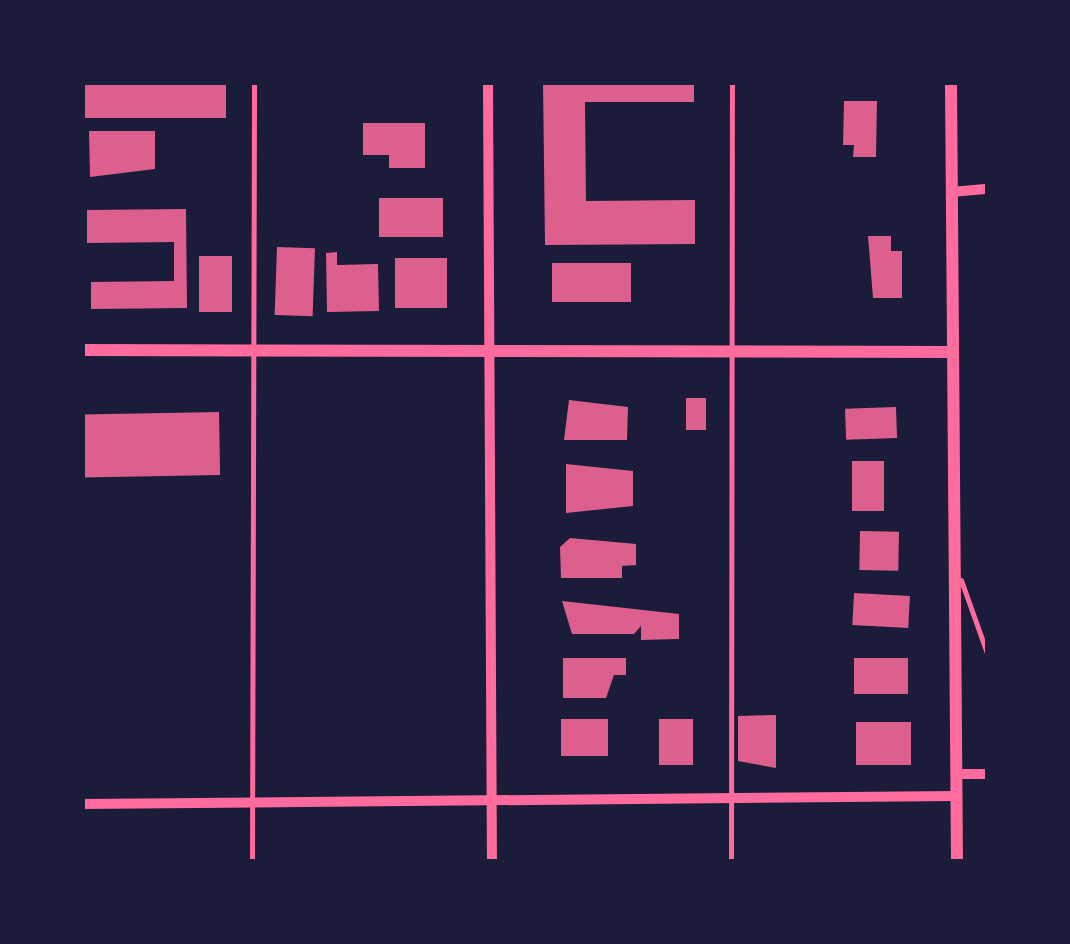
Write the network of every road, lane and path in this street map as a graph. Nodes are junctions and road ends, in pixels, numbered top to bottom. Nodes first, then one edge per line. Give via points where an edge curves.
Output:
1 (254, 82) edge
2 (488, 82) edge
3 (732, 82) edge
4 (951, 82) edge
5 (988, 189) edge
6 (952, 192) junction
7 (82, 350) edge
8 (255, 350) junction
9 (491, 351) junction
10 (732, 352) junction
11 (952, 352) junction
12 (956, 549) junction
13 (988, 656) edge
14 (956, 774) junction
15 (988, 774) edge
16 (956, 796) junction
17 (731, 798) junction
18 (493, 800) junction
19 (252, 802) junction
20 (82, 804) edge
21 (252, 862) edge
22 (492, 862) edge
23 (730, 862) edge
24 (957, 862) edge

1 - 8 lane
2 - 9 street
3 - 10 lane
4 - 6 street
5 - 6 street
6 - 11 street
7 - 8 street
8 - 9 street
8 - 19 lane
9 - 10 street
9 - 18 street
10 - 11 street
10 - 17 lane
11 - 12 street
12 - 13 lane via 966,614
12 - 14 street
14 - 15 street
14 - 16 street
16 - 17 street
16 - 24 street
17 - 18 street
17 - 23 lane
18 - 19 street
18 - 22 street
19 - 20 street
19 - 21 lane

